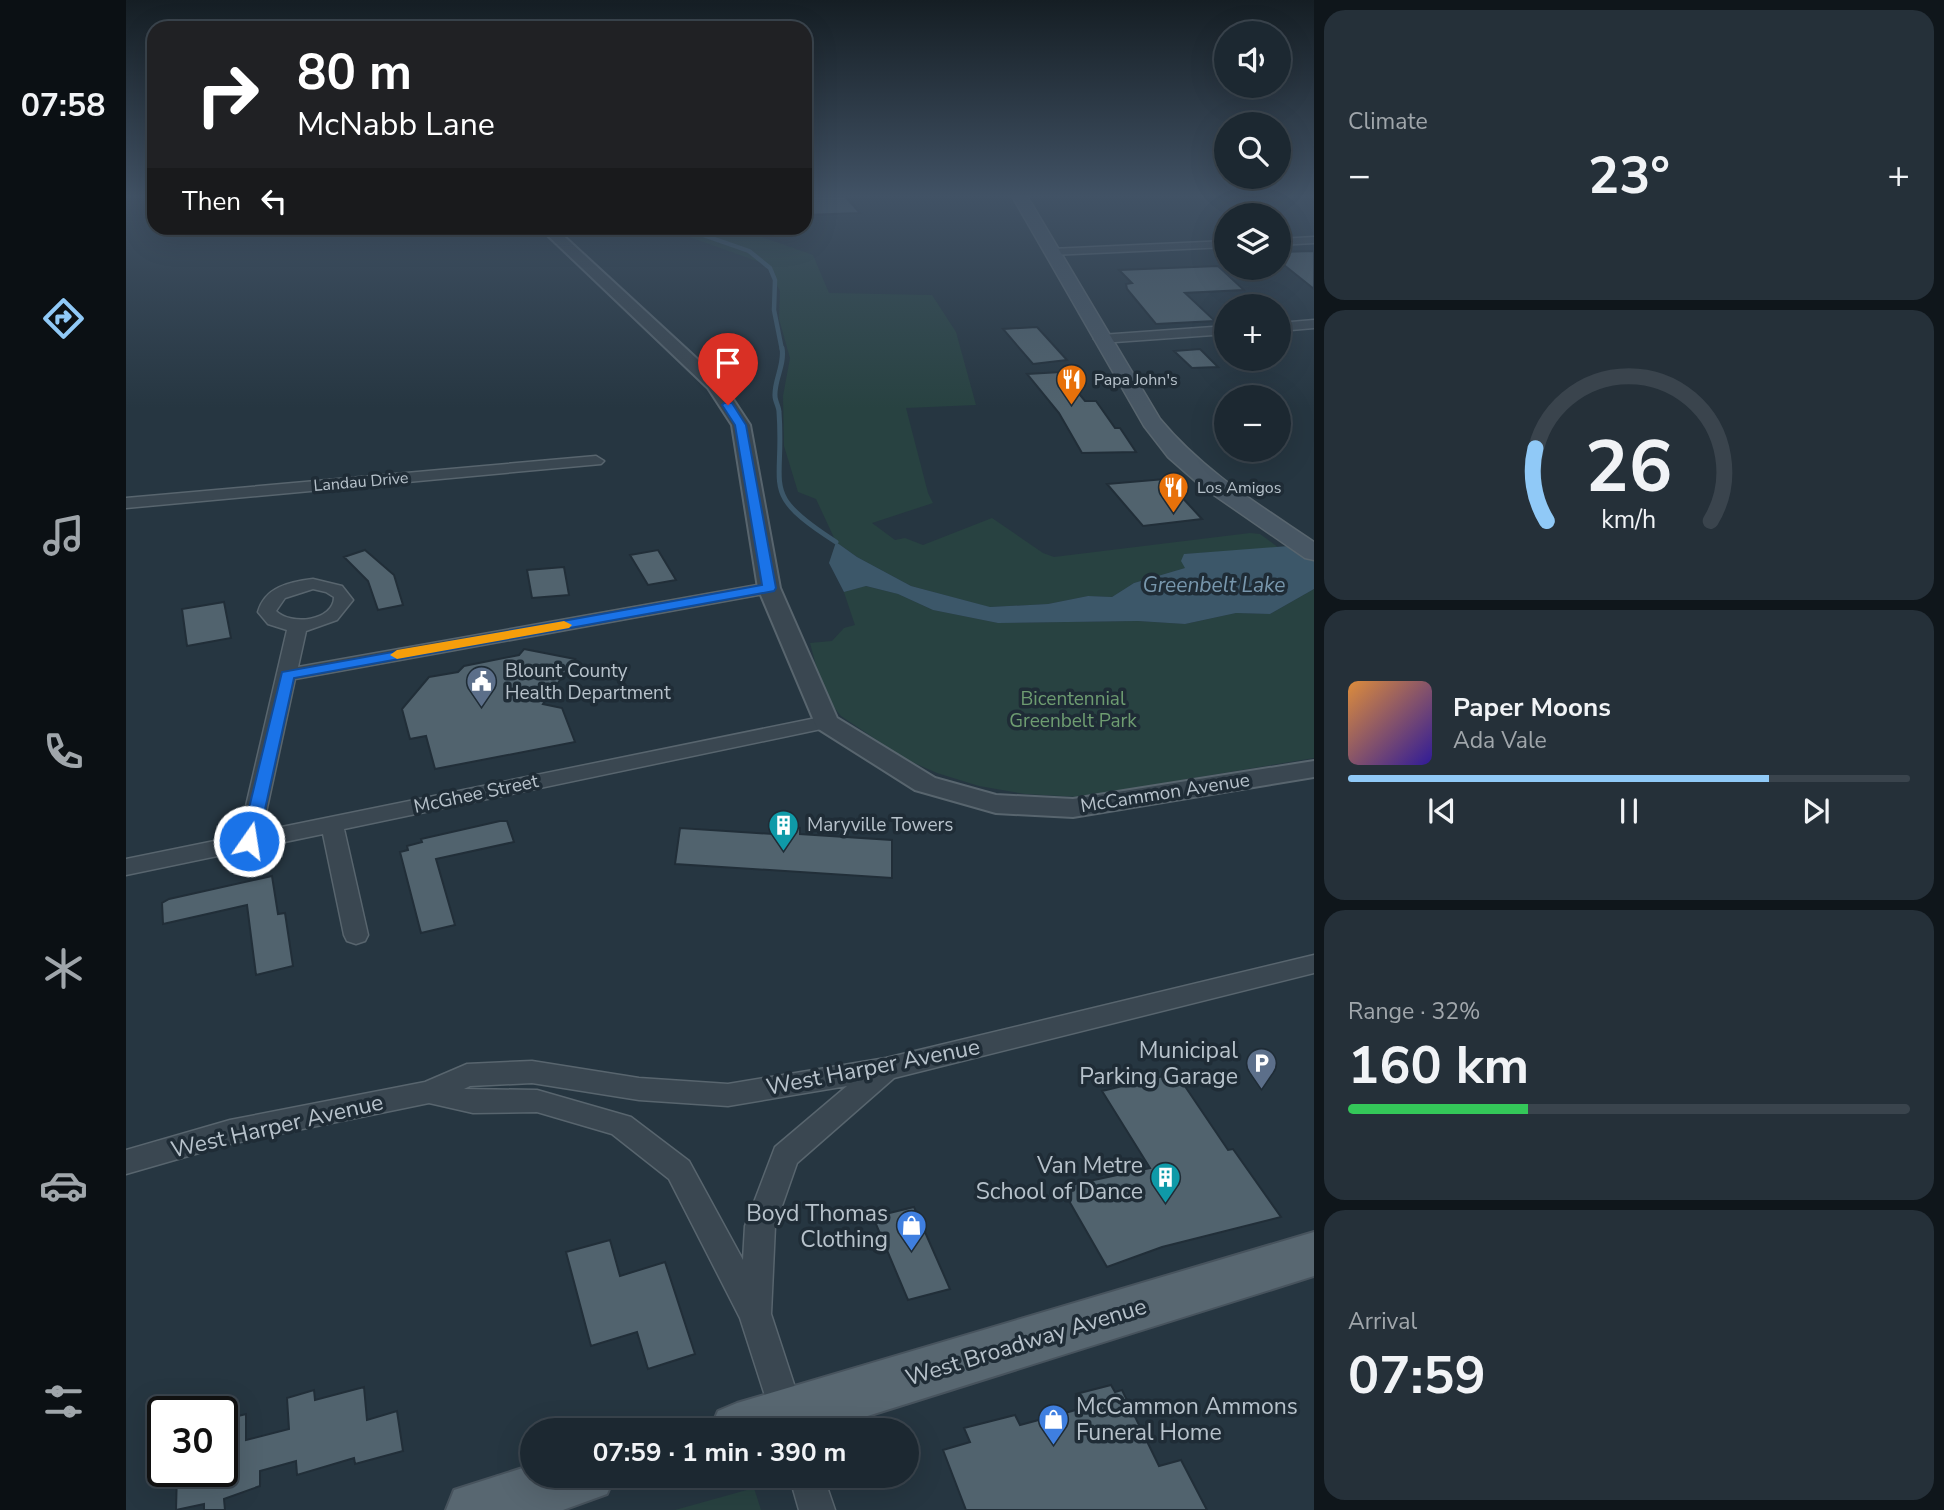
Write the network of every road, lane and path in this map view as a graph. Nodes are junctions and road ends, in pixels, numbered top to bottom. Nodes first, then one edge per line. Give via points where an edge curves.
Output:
1 (588, 266) edge
2 (1059, 266) edge
3 (1314, 324) edge
4 (1291, 326) edge
5 (1214, 331) edge
6 (1101, 338) junction
7 (596, 461) dead end
8 (126, 503) edge
9 (1314, 553) edge
10 (769, 588) junction
11 (298, 625) dead end
12 (287, 675) junction
13 (826, 722) junction
14 (1314, 768) edge
15 (332, 824) junction
16 (249, 841) junction
17 (126, 867) edge
18 (356, 935) dead end
19 (1314, 964) edge
20 (886, 1069) junction
21 (429, 1092) junction
22 (126, 1162) edge
23 (1314, 1254) edge
24 (755, 1314) junction
25 (788, 1418) edge
26 (802, 1418) edge
27 (546, 1488) edge
28 (810, 1488) edge
29 (474, 1510) edge
30 (817, 1510) edge

1 - 10 street via 715,385 741,425
2 - 6 main road
3 - 4 street
5 - 6 street
6 - 9 main road via 1152,422 1176,452 1209,481
7 - 8 street, Landau Drive
10 - 12 street
10 - 13 street
11 - 12 street
12 - 16 street
13 - 14 street, McCammon Avenue via 925,784 996,804 1073,808
13 - 15 street, McGhee Street
15 - 16 street, McGhee Street
15 - 18 street
16 - 17 street, McGhee Street
19 - 20 street, West Harper Avenue
20 - 21 street, West Harper Avenue via 728,1095 639,1089 532,1072 467,1075
20 - 24 street via 785,1156 760,1226
21 - 22 street, West Harper Avenue via 230,1132
21 - 24 street, West Harper Avenue via 473,1102 537,1101 621,1125 679,1170
23 - 26 main road, West Broadway Avenue
24 - 25 street
27 - 29 main road
28 - 30 street

